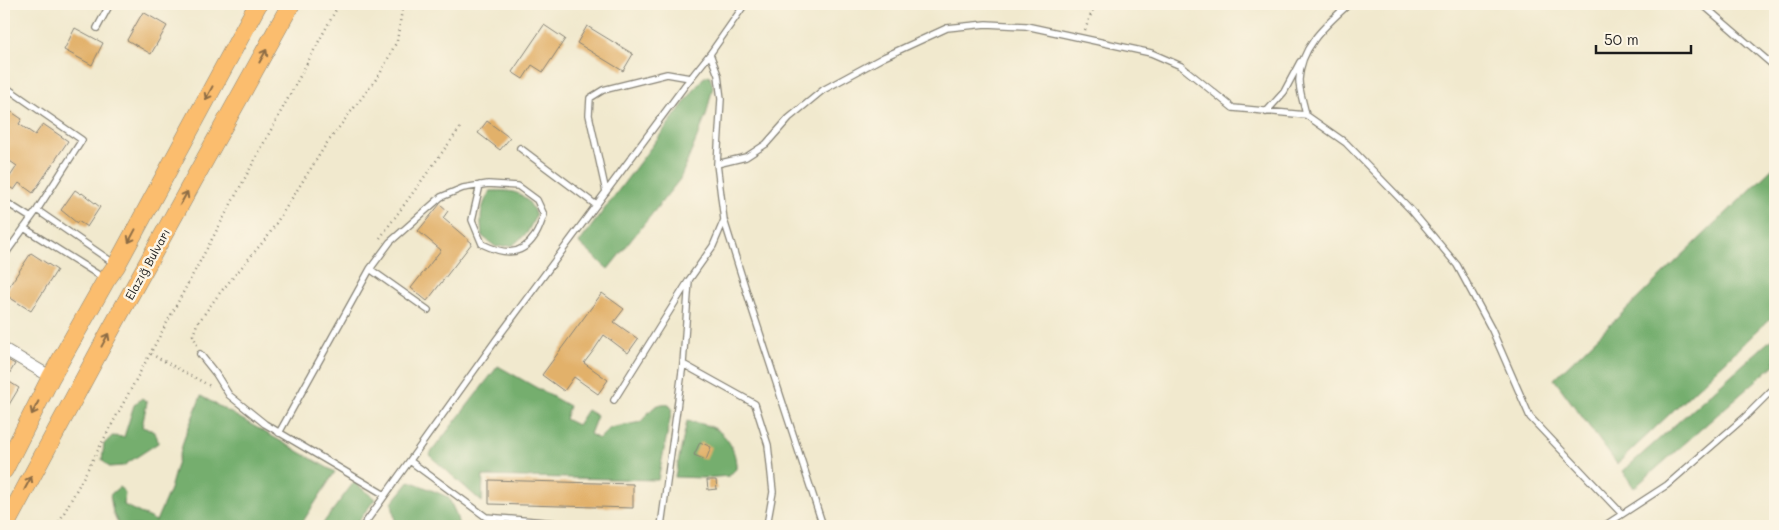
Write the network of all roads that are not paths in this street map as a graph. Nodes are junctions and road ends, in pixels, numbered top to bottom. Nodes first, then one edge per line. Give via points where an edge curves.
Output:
1 (110, 4) edge
2 (258, 4) edge
3 (291, 4) edge
4 (746, 4) edge
5 (1348, 4) edge
6 (1702, 4) edge
7 (97, 28) dead end
8 (710, 54) junction
9 (1302, 58) junction
10 (1775, 67) edge
11 (690, 78) junction
12 (4, 86) edge
13 (1266, 112) junction
14 (1306, 115) junction
15 (520, 148) dead end
16 (717, 164) junction
17 (480, 185) junction
18 (606, 192) junction
19 (4, 201) edge
20 (596, 205) junction
21 (37, 210) junction
22 (31, 218) junction
23 (724, 220) junction
24 (24, 228) junction
25 (4, 256) edge
26 (370, 270) junction
27 (111, 273) junction
28 (690, 280) junction
29 (428, 310) dead end
30 (4, 349) edge
31 (200, 354) road end
32 (684, 364) junction
33 (51, 377) junction
34 (1775, 388) edge
35 (614, 400) dead end
36 (279, 432) junction
37 (410, 461) junction
38 (4, 470) edge
39 (385, 495) junction
40 (1622, 514) junction
41 (5, 526) edge
42 (363, 526) edge
43 (591, 526) edge
44 (661, 526) edge
45 (766, 526) edge
46 (823, 526) edge
47 (1604, 526) edge

1 - 7 lane
2 -> 27 main road
41 -> 3 main road, Elazığ Bulvarı
4 - 8 lane
5 - 9 lane via 1319,31
6 - 10 lane
8 - 11 lane
8 - 16 lane via 718,75 721,99
9 - 13 lane via 1284,92
9 - 14 lane via 1299,81
11 - 18 lane
11 - 18 lane via 667,74 603,90 590,98 589,116
12 - 21 lane via 82,140
13 - 14 lane
13 - 16 lane via 1233,108 1180,66 1151,53 1026,26 986,24 947,28 884,57 823,90 788,118 766,144 746,157
14 - 40 lane via 1346,144 1411,210 1457,265 1492,330 1530,417
15 - 20 lane
16 - 23 lane
17 - 17 lane via 518,186 537,200 544,215 534,237 518,251 498,252 482,244 472,220
17 - 26 lane via 441,197 390,242
18 - 20 lane
19 - 22 lane
20 - 37 lane
21 - 22 lane
21 - 27 lane
22 - 24 lane
23 - 28 lane via 713,246
23 - 46 lane
24 - 25 lane
24 - 27 lane
26 - 29 lane
26 - 36 lane
27 - 33 main road
28 - 32 lane
28 - 35 lane
30 - 33 street
31 - 36 lane via 229,395
32 - 44 lane
32 - 45 lane via 755,404 768,445 773,492
33 -> 38 main road
34 - 40 lane via 1666,485
36 - 39 lane
37 - 39 lane
37 - 43 lane via 486,517
39 - 42 lane
40 - 47 lane

